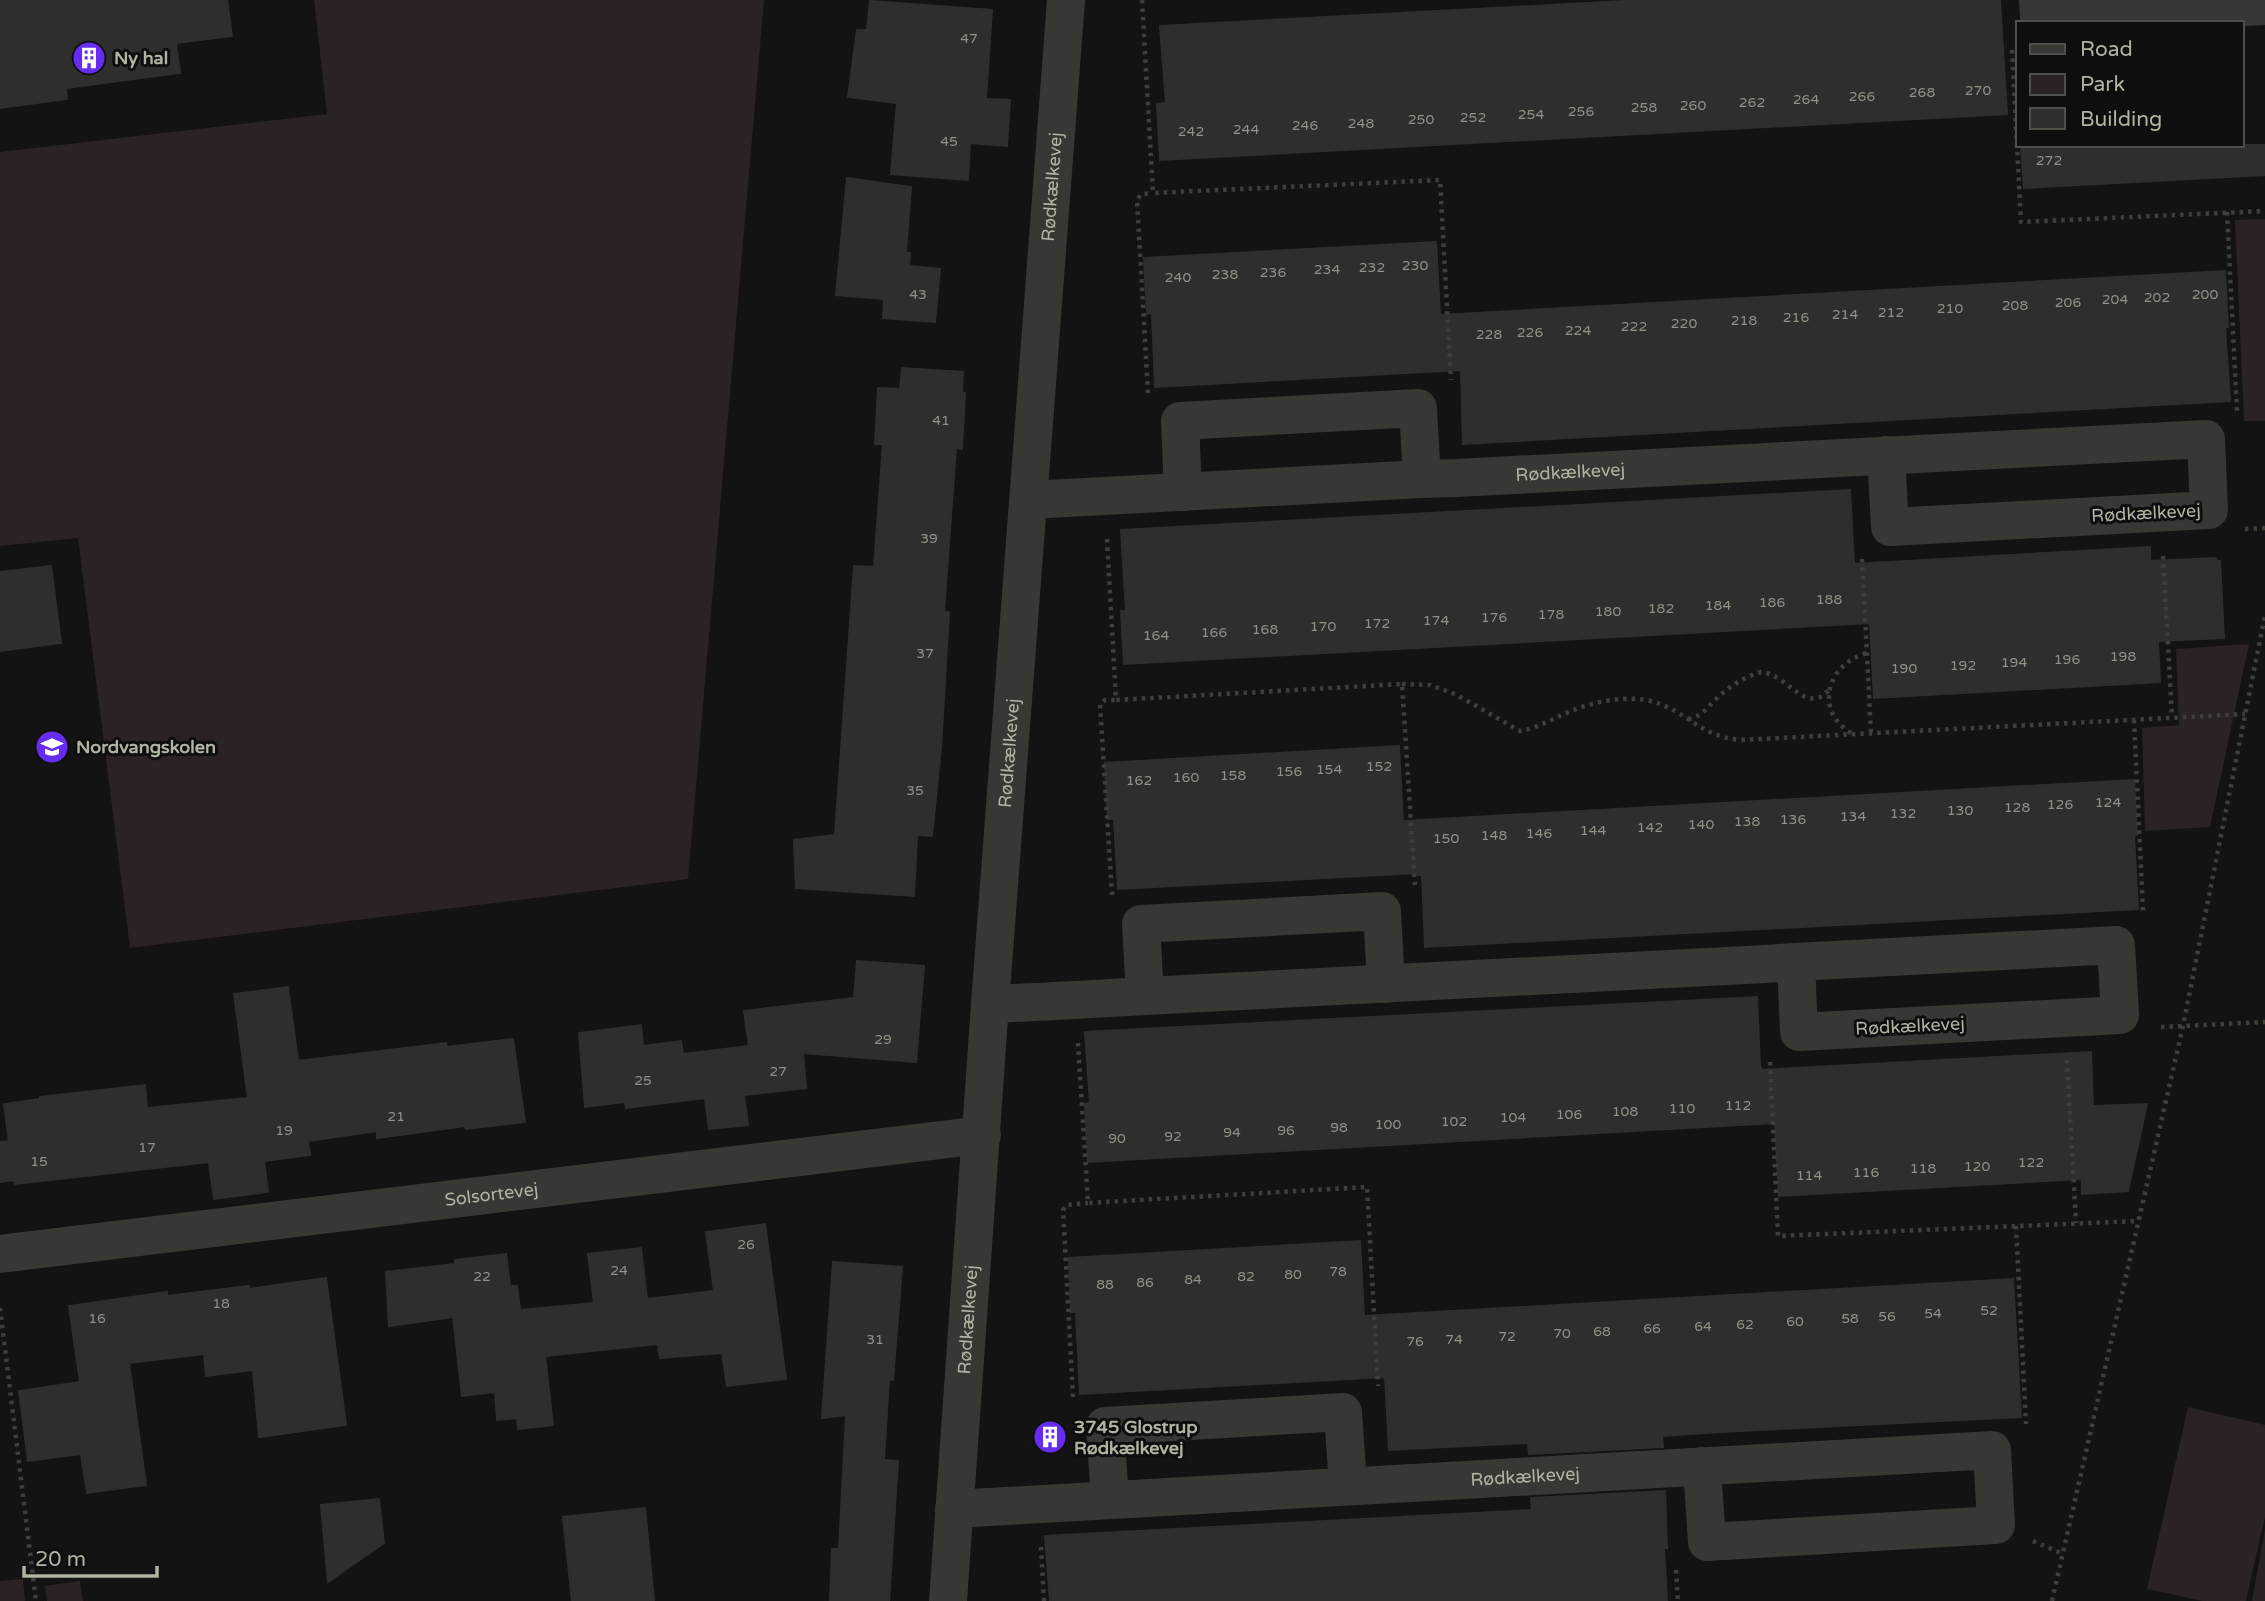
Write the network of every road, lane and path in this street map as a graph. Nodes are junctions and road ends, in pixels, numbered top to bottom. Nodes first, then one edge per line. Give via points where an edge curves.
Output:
1 (1066, 0) edge
2 (1142, 0) edge
3 (2038, 0) edge
4 (2265, 6) edge
5 (2011, 42) dead end
6 (2016, 132) edge
7 (2017, 147) edge
8 (1153, 193) junction
9 (2265, 211) edge
10 (2227, 212) junction
11 (1451, 383) dead end
12 (1149, 396) dead end
13 (2237, 419) dead end
14 (1886, 455) junction
15 (1422, 479) junction
16 (1184, 492) junction
17 (1105, 496) junction
18 (1029, 500) junction
19 (2160, 513) junction
20 (1862, 555) dead end
21 (2265, 615) edge
22 (1867, 653) junction
23 (1402, 684) junction
24 (1830, 689) junction
25 (1116, 700) junction
26 (2245, 713) junction
27 (2172, 718) junction
28 (1688, 719) junction
29 (2134, 720) junction
30 (1871, 733) junction
31 (1856, 734) junction
32 (1415, 887) dead end
33 (1112, 901) dead end
34 (2144, 920) dead end
35 (1796, 962) junction
36 (1386, 984) junction
37 (1145, 996) junction
38 (1075, 1000) junction
39 (990, 1004) junction
40 (2120, 1015) junction
41 (2064, 1018) junction
42 (2265, 1022) edge
43 (2183, 1026) junction
44 (1769, 1059) dead end
45 (982, 1135) junction
46 (1088, 1203) junction
47 (2138, 1221) junction
48 (2076, 1223) junction
49 (2016, 1226) junction
50 (0, 1254) edge
51 (0, 1308) edge
52 (1378, 1390) dead end
53 (1073, 1405) dead end
54 (2026, 1431) dead end
55 (1702, 1466) junction
56 (1348, 1486) junction
57 (1110, 1500) junction
58 (1038, 1504) junction
59 (954, 1509) junction
60 (36, 1601) edge
61 (948, 1601) edge
62 (1044, 1601) edge
63 (2052, 1601) edge

1 - 18 street, Rødkælkevej
2 - 8 path
3 - 4 street via 2039,18
5 - 6 path
7 - 10 path via 2021,222
8 - 11 path via 1440,180
8 - 12 path via 1141,194 1137,200
9 - 10 path
10 - 13 path
14 - 15 street, Rødkælkevej
14 - 19 street, Rødkælkevej via 1890,527
14 - 19 street, Rødkælkevej via 2206,439 2209,510
15 - 16 street, Rødkælkevej
15 - 16 street via 1418,408 1180,421
16 - 17 street, Rødkælkevej
17 - 18 street, Rødkælkevej
17 - 25 path
18 - 39 street, Rødkælkevej
19 - 27 path
20 - 22 path
21 - 26 path
22 - 24 path via 1843,665
22 - 30 path
23 - 25 path
23 - 28 path via 1430,685 1455,694 1520,731 1581,708 1625,699 1658,704
23 - 32 path
24 - 28 path via 1821,697 1805,698 1780,679 1761,672 1734,684 1704,712
24 - 31 path via 1834,716
25 - 33 path via 1100,704
26 - 27 path
26 - 43 path
27 - 29 path
28 - 31 path via 1728,739
29 - 30 path
29 - 34 path
30 - 31 path
35 - 36 street
35 - 40 street via 2116,945
35 - 41 street, Rødkælkevej via 1800,1032
36 - 37 street
36 - 37 street via 1382,911 1141,924
37 - 38 street
38 - 39 street
38 - 46 path
39 - 45 street, Rødkælkevej
40 - 41 street, Rødkælkevej
40 - 43 path via 2149,1027
41 - 48 path
42 - 43 path
43 - 47 path
44 - 49 path via 1778,1236
45 - 50 street, Solsortevej
45 - 59 street, Rødkælkevej
46 - 52 path via 1367,1187
46 - 53 path via 1066,1205 1063,1210
47 - 48 path
47 - 63 path
48 - 49 path
49 - 54 path
51 - 60 path
55 - 55 street, Rødkælkevej via 1707,1542 1996,1525 1992,1450
55 - 56 street, Rødkælkevej
56 - 57 street, Rødkælkevej
56 - 57 street via 1343,1412 1317,1413 1105,1426
57 - 58 street, Rødkælkevej
58 - 59 street, Rødkælkevej
58 - 62 path
59 - 61 street, Rødkælkevej

